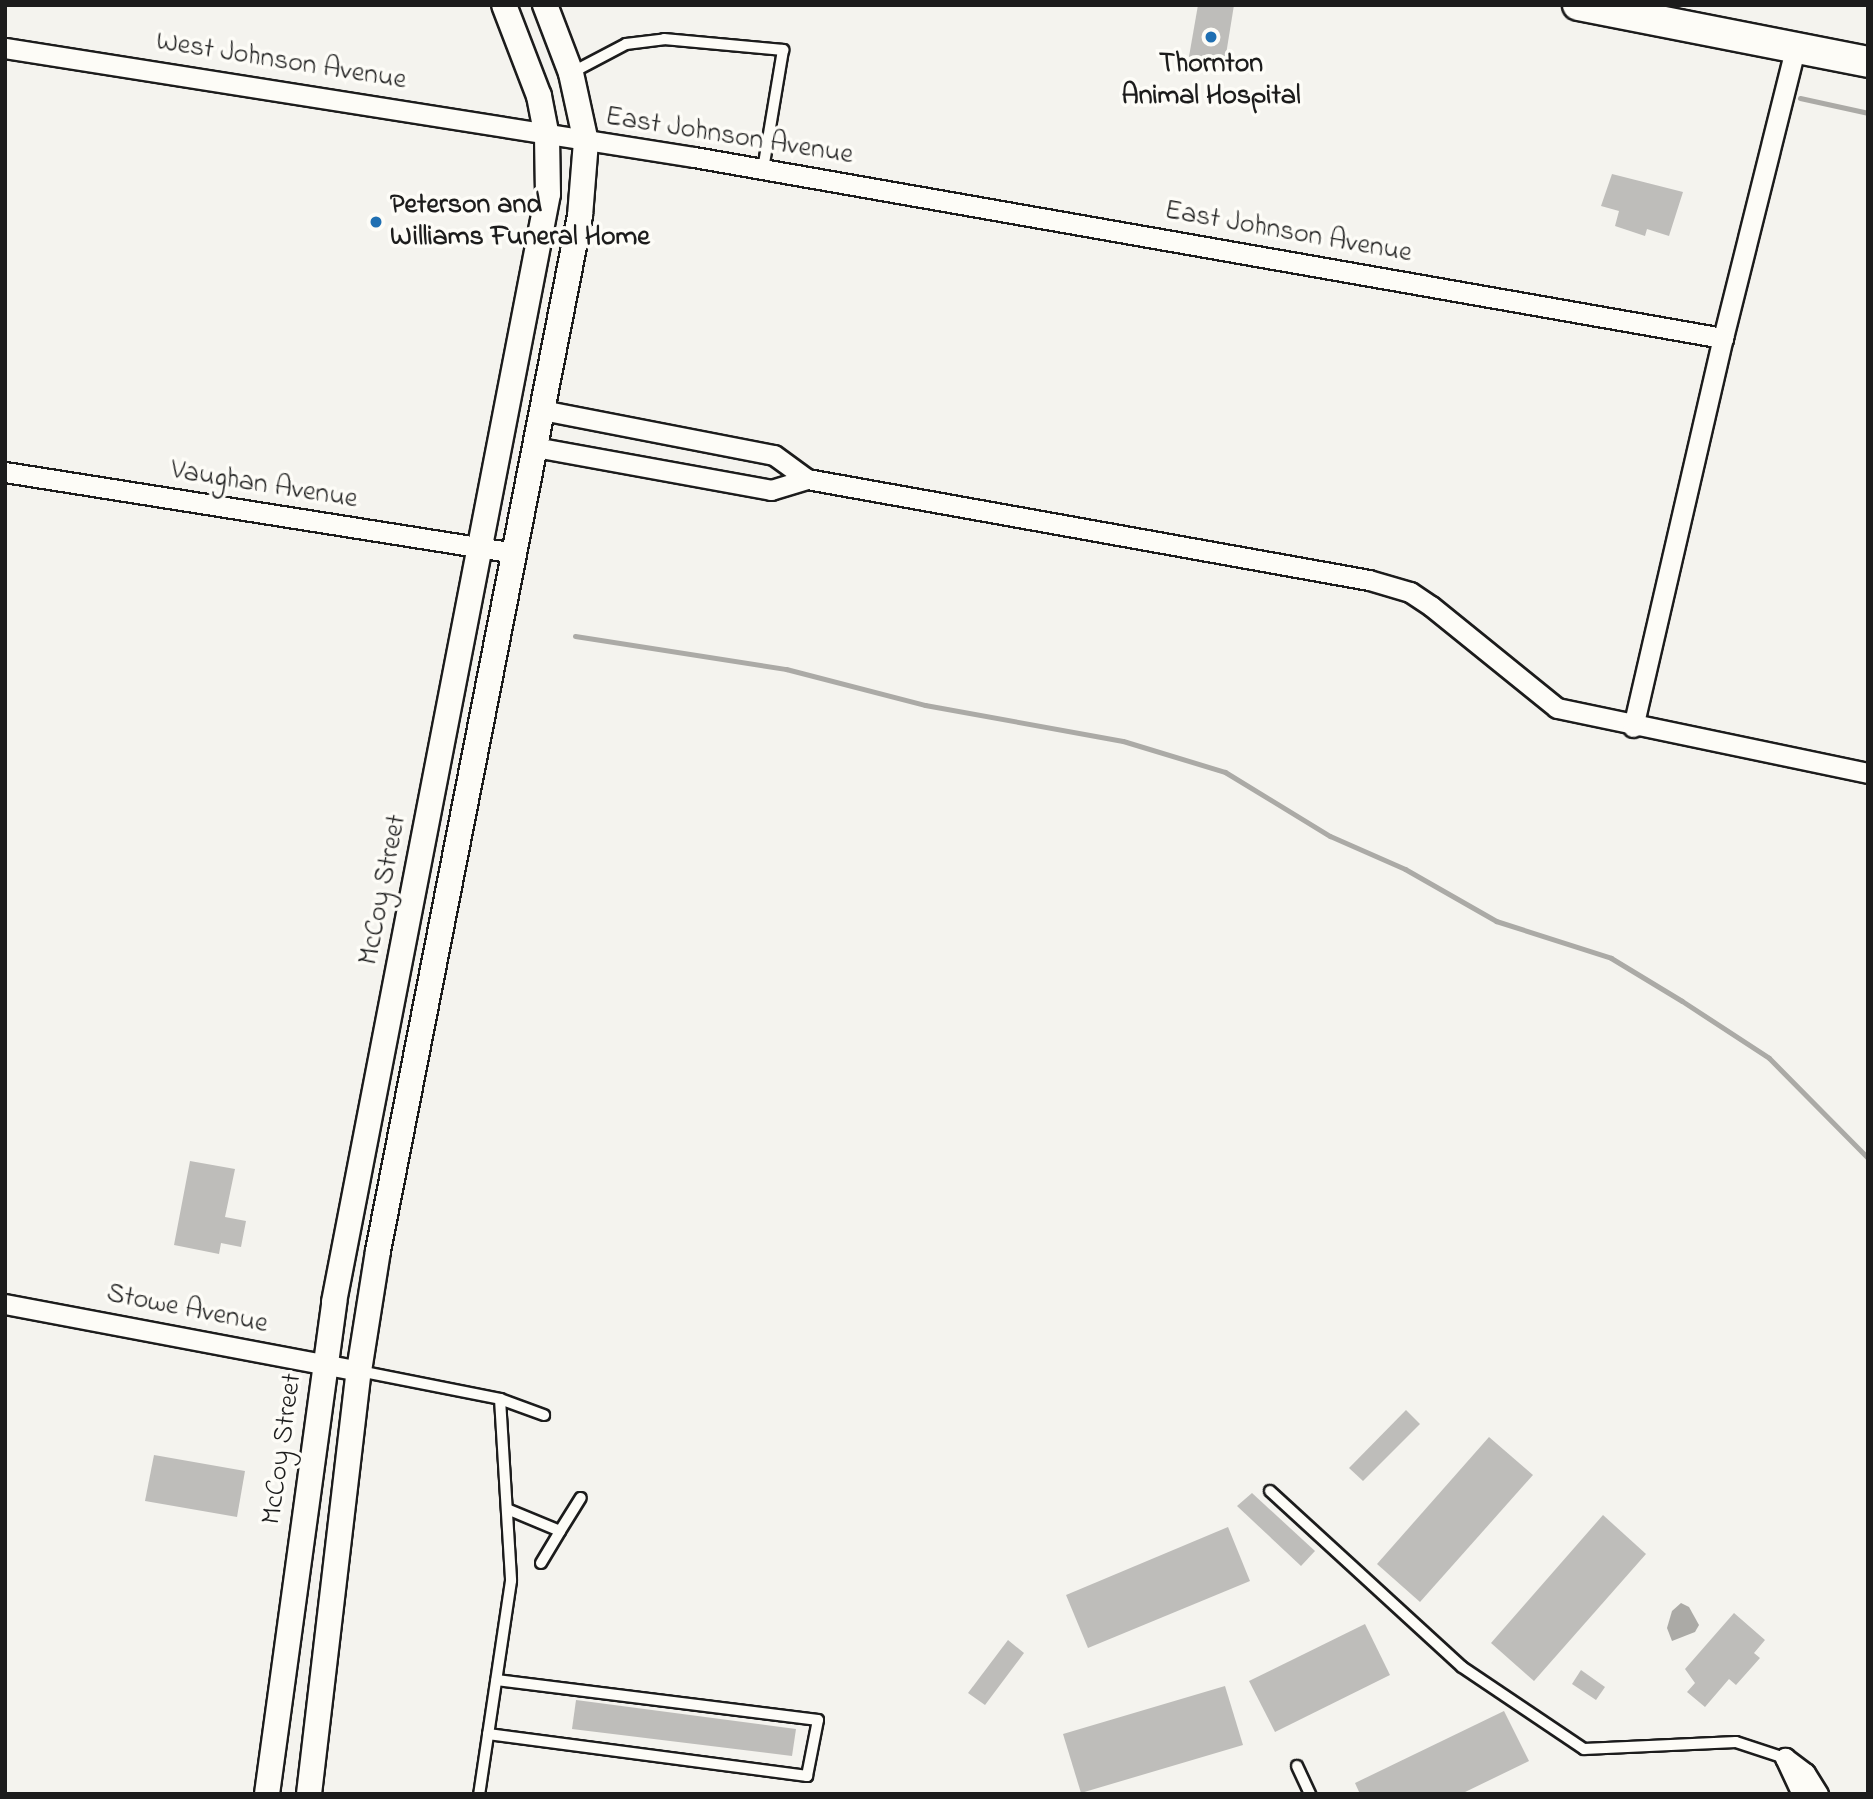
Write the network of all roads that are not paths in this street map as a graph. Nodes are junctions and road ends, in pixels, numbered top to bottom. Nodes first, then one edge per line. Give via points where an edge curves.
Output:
1 (504, 5) edge
2 (545, 5) edge
3 (1578, 5) edge
4 (1796, 46) junction
5 (5, 48) edge
6 (1868, 62) edge
7 (571, 73) junction
8 (547, 137) junction
9 (586, 142) junction
10 (763, 170) junction
11 (1723, 338) junction
12 (542, 410) junction
13 (535, 447) junction
14 (5, 472) edge
15 (807, 479) junction
16 (482, 546) junction
17 (515, 553) junction
18 (1633, 727) junction
19 (1868, 773) edge
20 (5, 1304) edge
21 (324, 1363) junction
22 (359, 1371) junction
23 (500, 1399) junction
24 (544, 1415) dead end
25 (1270, 1491) dead end
26 (581, 1498) dead end
27 (507, 1509) junction
28 (560, 1531) junction
29 (541, 1563) dead end
30 (496, 1680) junction
31 (488, 1734) junction
32 (1785, 1758) junction
33 (1297, 1766) dead end
34 (267, 1794) edge
35 (309, 1794) edge
36 (479, 1794) edge
37 (1310, 1794) edge
38 (1802, 1794) edge
39 (1818, 1794) edge

1 - 8 street, McCoy Street via 539,96
2 - 7 street
3 - 4 main road
4 - 6 main road
4 - 11 street
5 - 8 street, West Johnson Avenue via 437,115
7 - 9 street
7 - 10 lane via 626,44 664,39 783,50
8 - 9 street, East Johnson Avenue
8 - 16 street, McCoy Street via 548,194
9 - 10 street, East Johnson Avenue
9 - 12 street via 580,216
10 - 11 street, East Johnson Avenue
11 - 18 street
12 - 13 street
12 - 15 street via 774,455
13 - 15 street via 771,490
13 - 17 street
14 - 16 street, Vaughan Avenue
15 - 18 street via 1399,589 1432,606 1557,708
16 - 17 street, Vaughan Avenue
16 - 21 street, McCoy Street
17 - 22 street
18 - 19 street
20 - 21 street, Stowe Avenue
21 - 22 street, Stowe Avenue
21 - 34 street, McCoy Street
22 - 23 lane
22 - 35 street
23 - 24 lane
23 - 27 lane
25 - 32 lane via 1462,1667 1584,1749 1736,1742
26 - 28 lane
27 - 28 lane
27 - 30 lane via 510,1581
28 - 29 lane
30 - 31 lane
30 - 31 lane via 818,1720 807,1776
31 - 36 lane
32 - 38 street
32 - 39 street via 1805,1773
33 - 37 lane

